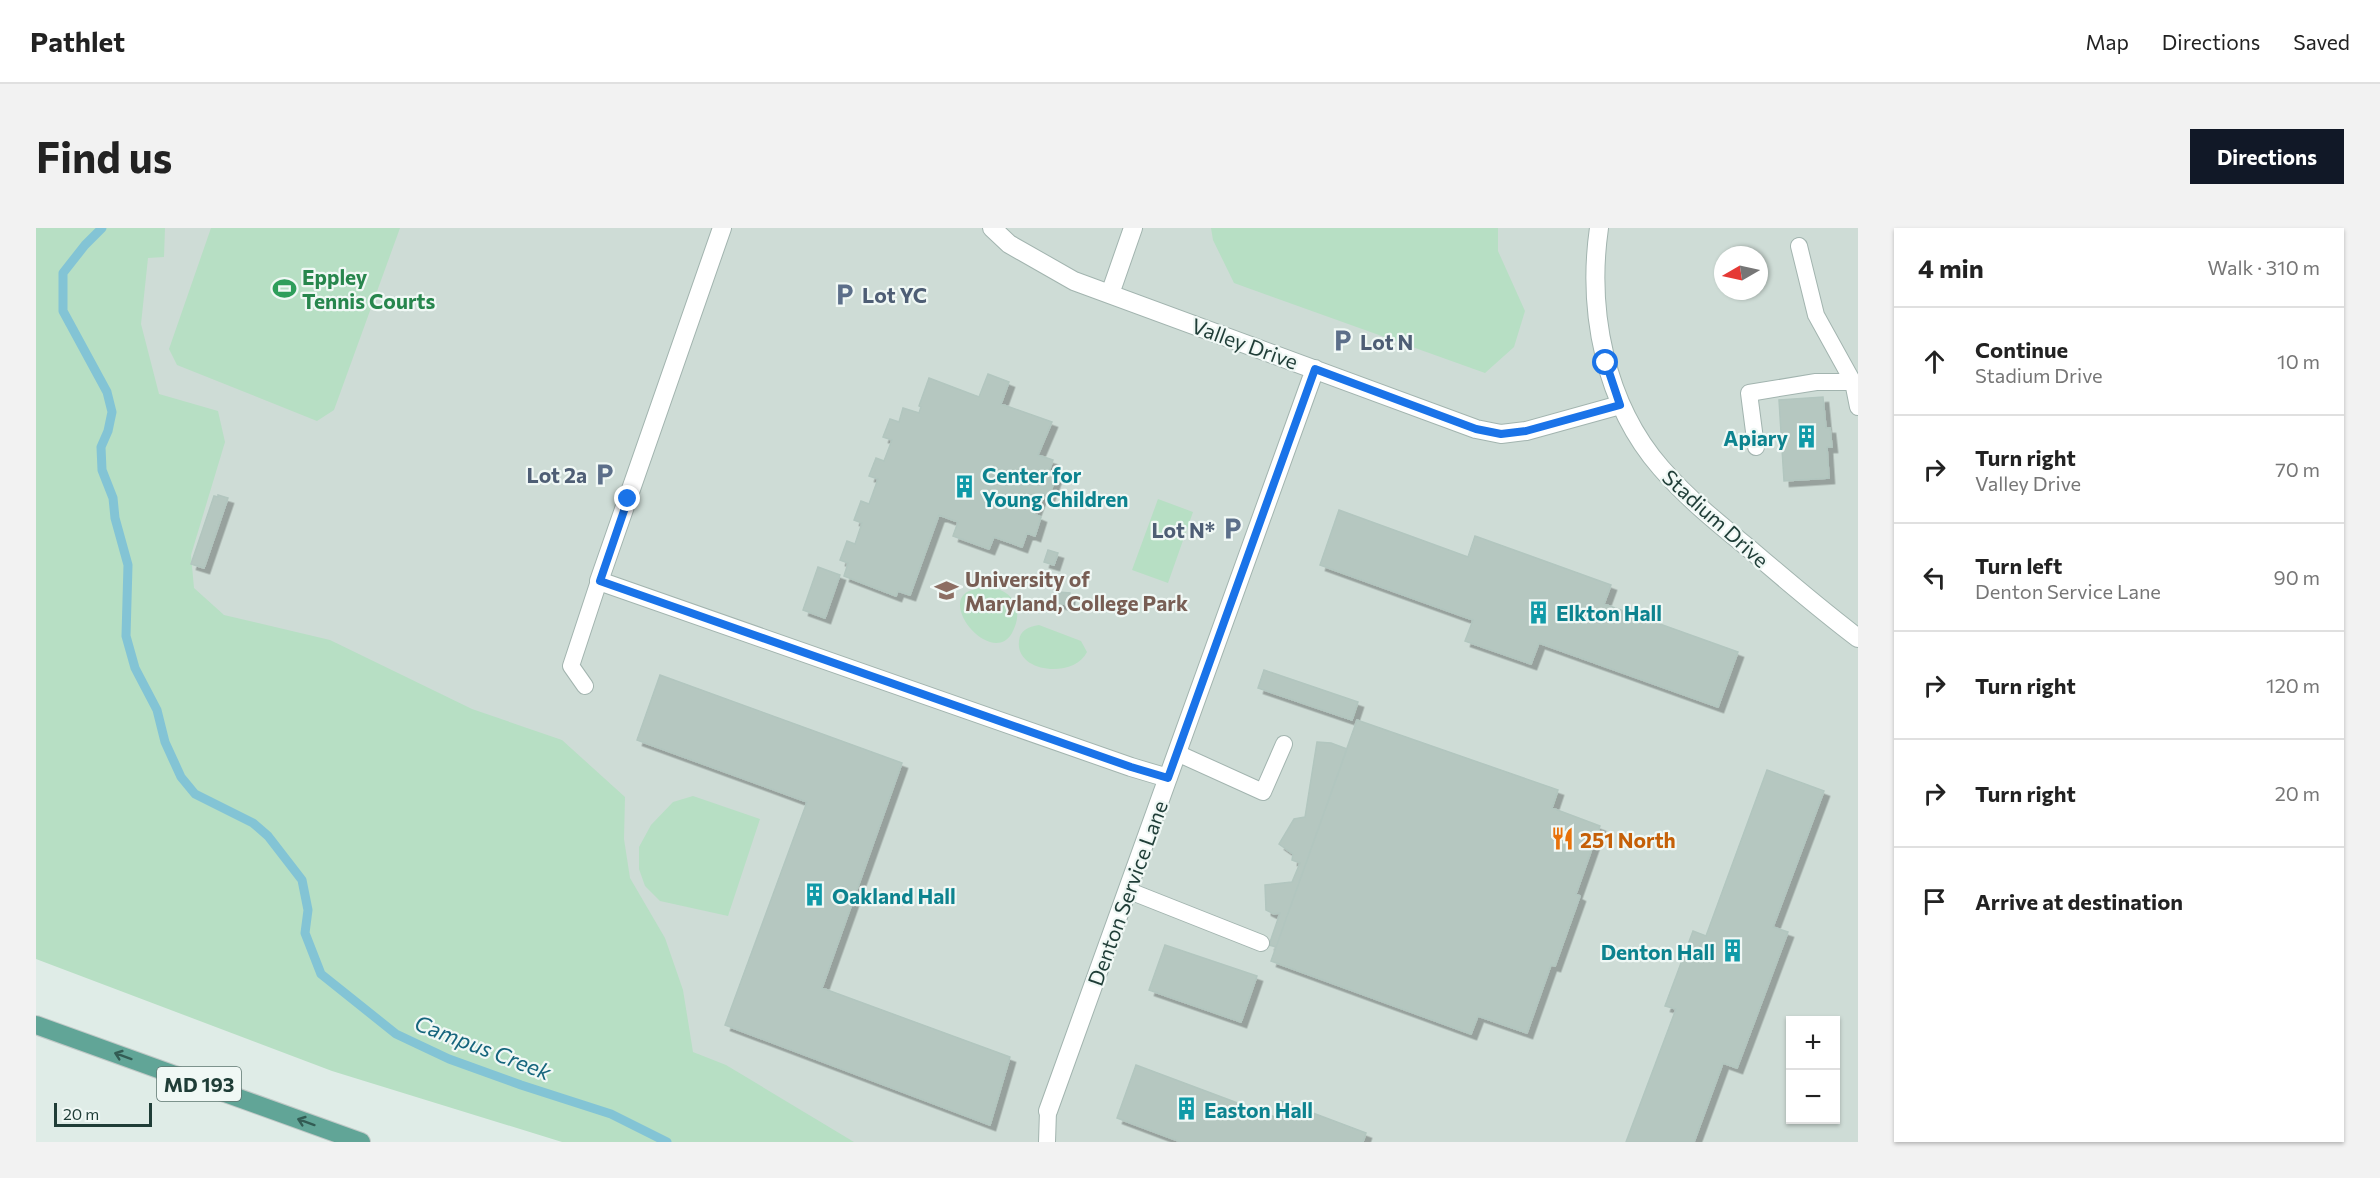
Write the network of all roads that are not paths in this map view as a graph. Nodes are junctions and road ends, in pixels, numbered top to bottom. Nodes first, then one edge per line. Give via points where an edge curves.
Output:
1 (722, 228) edge
2 (992, 228) edge
3 (1133, 228) edge
4 (1599, 228) edge
5 (1799, 246) dead end
6 (1110, 294) junction
7 (1315, 369) junction
8 (1853, 382) junction
9 (1620, 405) junction
10 (1858, 407) edge
11 (1756, 447) dead end
12 (600, 581) junction
13 (1858, 636) edge
14 (585, 686) dead end
15 (1284, 744) dead end
16 (1177, 753) junction
17 (1168, 778) junction
18 (1127, 890) junction
19 (1261, 943) dead end
20 (36, 1024) edge
21 (1048, 1111) joint
22 (361, 1142) edge
23 (1047, 1142) edge

1 - 12 street
2 - 6 street, Valley Drive via 1009,244 1041,263
3 - 6 street
4 - 9 street, Stadium Drive via 1595,288 1606,363
5 - 8 lane via 1816,315
6 - 7 street, Valley Drive
7 - 9 street, Valley Drive via 1476,429 1501,434 1535,429
7 - 16 street, Denton Service Lane
8 - 10 lane
8 - 11 lane via 1816,382 1749,393
9 - 13 street, Stadium Drive via 1660,467 1703,511 1815,606
12 - 14 lane via 571,666
12 - 17 street
15 - 16 lane via 1263,792
16 - 17 street, Denton Service Lane
17 - 18 street, Denton Service Lane
18 - 19 lane
18 - 21 street, Denton Service Lane
22 -> 20 main road, MD 193
21 - 23 lane

